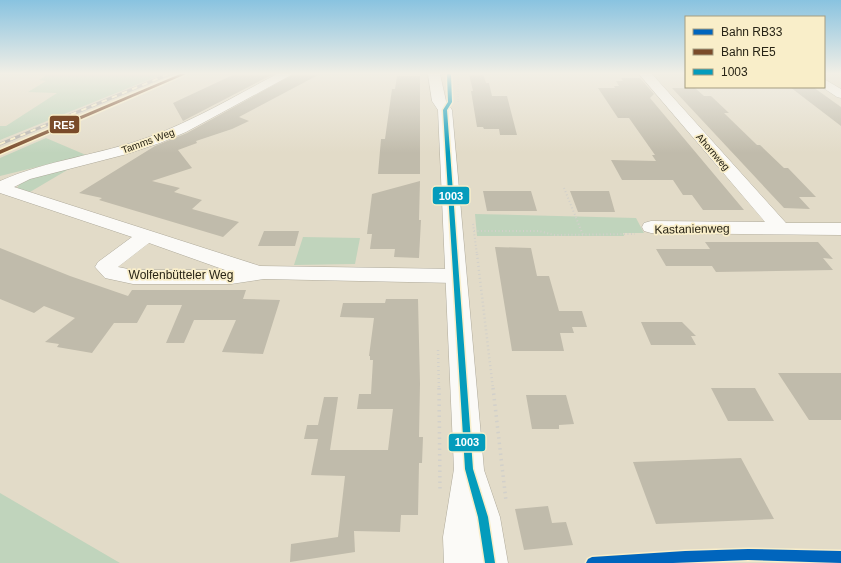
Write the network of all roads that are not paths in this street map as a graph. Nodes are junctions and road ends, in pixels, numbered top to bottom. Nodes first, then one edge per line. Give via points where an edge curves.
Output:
1 (237, 100) edge
2 (439, 100) edge
3 (450, 100) edge
4 (668, 100) edge
5 (445, 110) junction
6 (0, 188) edge
7 (652, 227) road end
8 (781, 229) junction
9 (841, 229) edge
10 (147, 235) junction
11 (264, 272) junction
12 (456, 276) junction
13 (469, 469) junction
14 (462, 563) edge
15 (490, 563) edge

1 - 6 street, Tamms Weg via 155,140 24,176
2 - 5 main road
3 - 5 main road
4 - 8 street, Ahornweg
5 - 12 main road
6 - 10 street, Wolfenbütteler Weg
7 - 8 street, Kastanienweg
8 - 9 street, Kastanienweg
10 - 11 street, Wolfenbütteler Weg via 235,266
10 - 11 street, Wolfenbütteler Weg via 105,267 112,273 133,277 231,277
11 - 12 street, Wolfenbütteler Weg
12 - 13 main road
13 - 14 main road via 460,537
13 - 15 main road via 483,517

